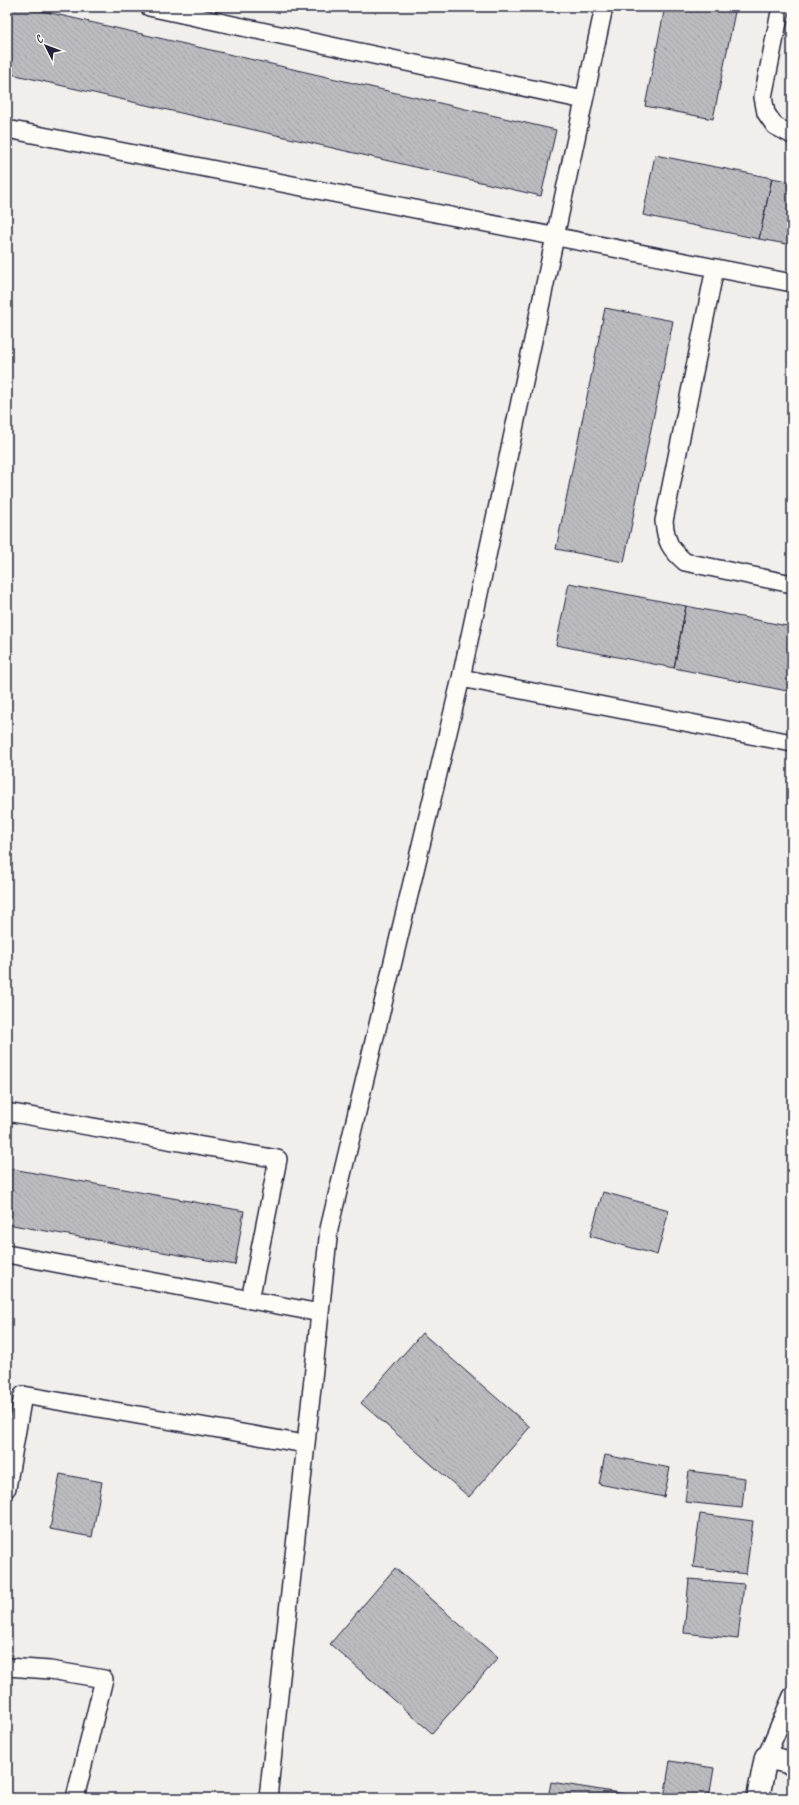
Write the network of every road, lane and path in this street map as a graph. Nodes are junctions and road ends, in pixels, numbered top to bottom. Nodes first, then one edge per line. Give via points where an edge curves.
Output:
1 (149, 7) edge
2 (604, 7) edge
3 (781, 7) edge
4 (584, 100) junction
5 (7, 129) edge
6 (792, 135) edge
7 (556, 237) junction
8 (715, 268) junction
9 (792, 283) edge
10 (792, 584) edge
11 (461, 678) junction
12 (792, 744) edge
13 (7, 1112) edge
14 (7, 1254) edge
15 (250, 1300) junction
16 (320, 1313) junction
17 (305, 1444) junction
18 (7, 1488) edge
19 (7, 1667) edge
20 (792, 1696) edge
21 (766, 1757) junction
22 (792, 1763) edge
23 (76, 1798) edge
24 (268, 1798) edge
25 (758, 1798) edge

1 - 4 lane
2 - 4 lane
3 - 6 lane via 763,96 766,113 775,126
4 - 7 lane
5 - 7 lane
7 - 8 lane
7 - 11 lane
8 - 9 lane
8 - 10 lane via 664,522 665,537 672,552 685,562
11 - 12 lane
11 - 16 lane via 329,1229
13 - 15 lane via 278,1159
14 - 15 lane
15 - 16 lane
16 - 17 lane
17 - 18 lane via 23,1395
17 - 24 lane
19 - 23 lane via 50,1670 104,1680
20 - 21 lane
21 - 22 street
21 - 25 street

